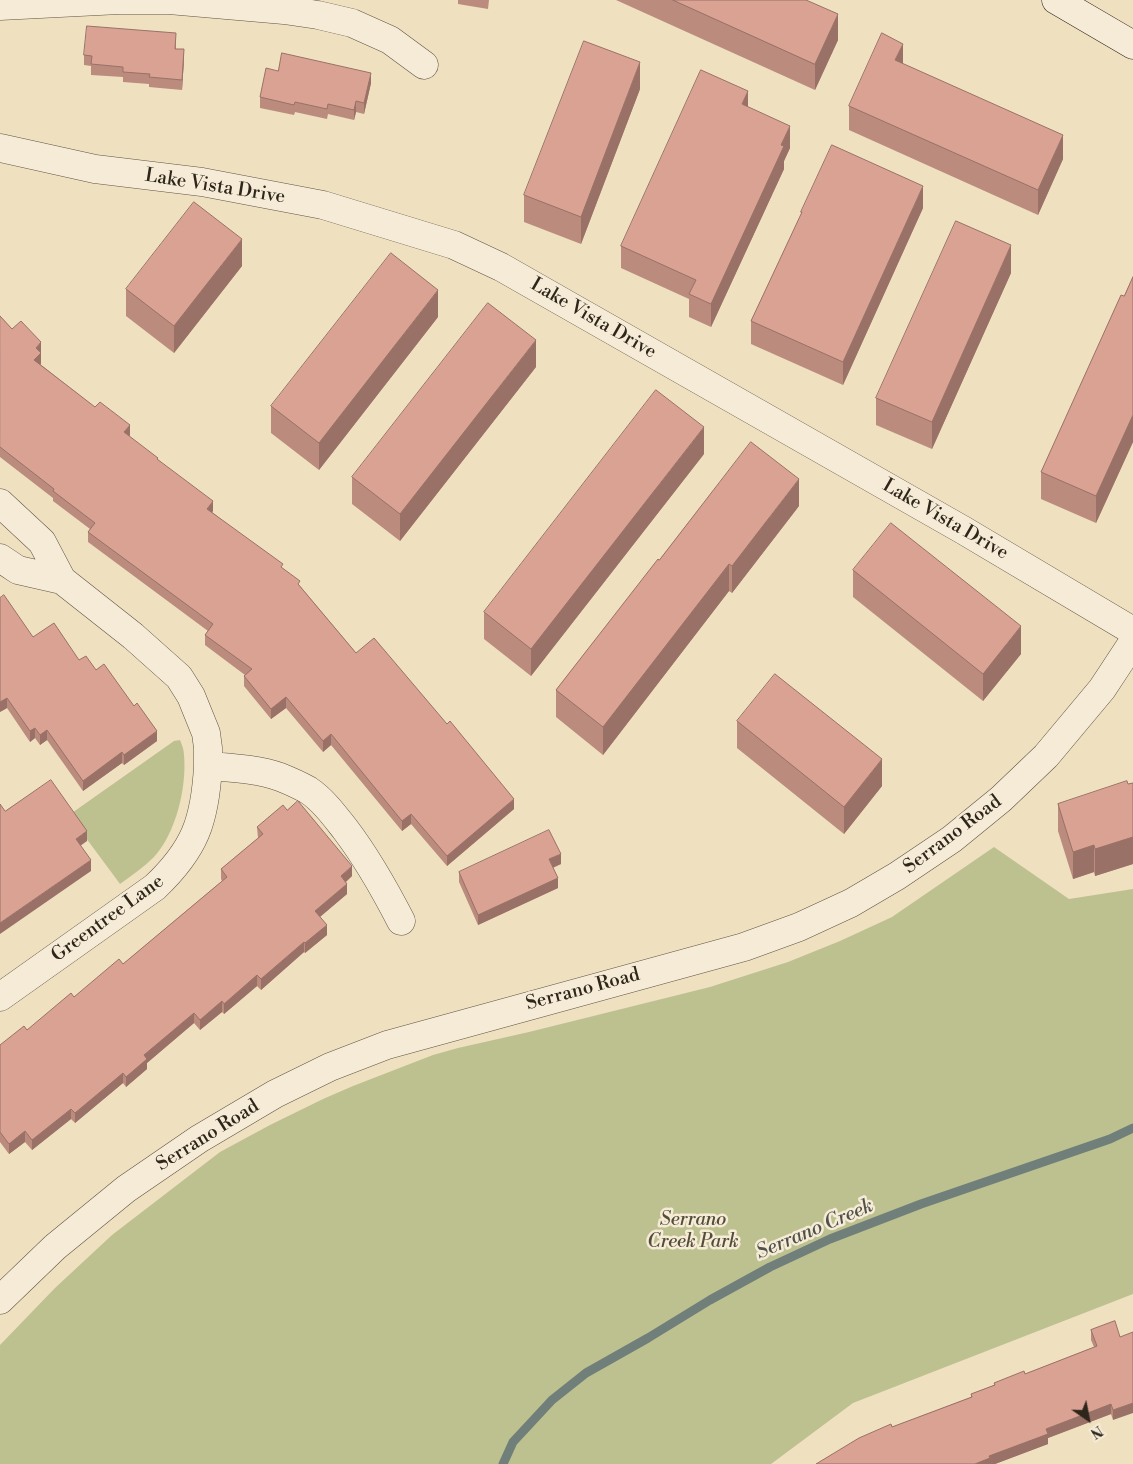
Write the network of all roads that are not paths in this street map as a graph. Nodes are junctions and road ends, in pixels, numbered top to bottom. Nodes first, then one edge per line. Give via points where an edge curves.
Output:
1 (1056, 0) edge
2 (0, 6) edge
3 (1133, 45) edge
4 (424, 64) dead end
5 (0, 148) edge
6 (0, 503) edge
7 (0, 558) edge
8 (62, 580) junction
9 (1133, 631) edge
10 (1133, 642) edge
11 (208, 766) junction
12 (401, 921) dead end
13 (0, 997) edge
14 (0, 1300) edge

1 - 3 street
2 - 4 street via 161,0 284,10 352,23 390,40
5 - 9 street, Lake Vista Drive via 95,169 202,182 323,205 454,245 501,266
6 - 8 street via 42,542
7 - 8 street via 18,570
8 - 11 street, Greentree Lane via 179,677 203,724
10 - 14 street, Serrano Road via 1096,697 1046,756 1001,799 952,839 851,903 800,927 744,947 387,1045 330,1068 275,1094 199,1139 126,1189 55,1247
11 - 12 street via 278,776 308,790 350,835 379,878
11 - 13 street, Greentree Lane via 205,803 196,832 171,872 155,887

